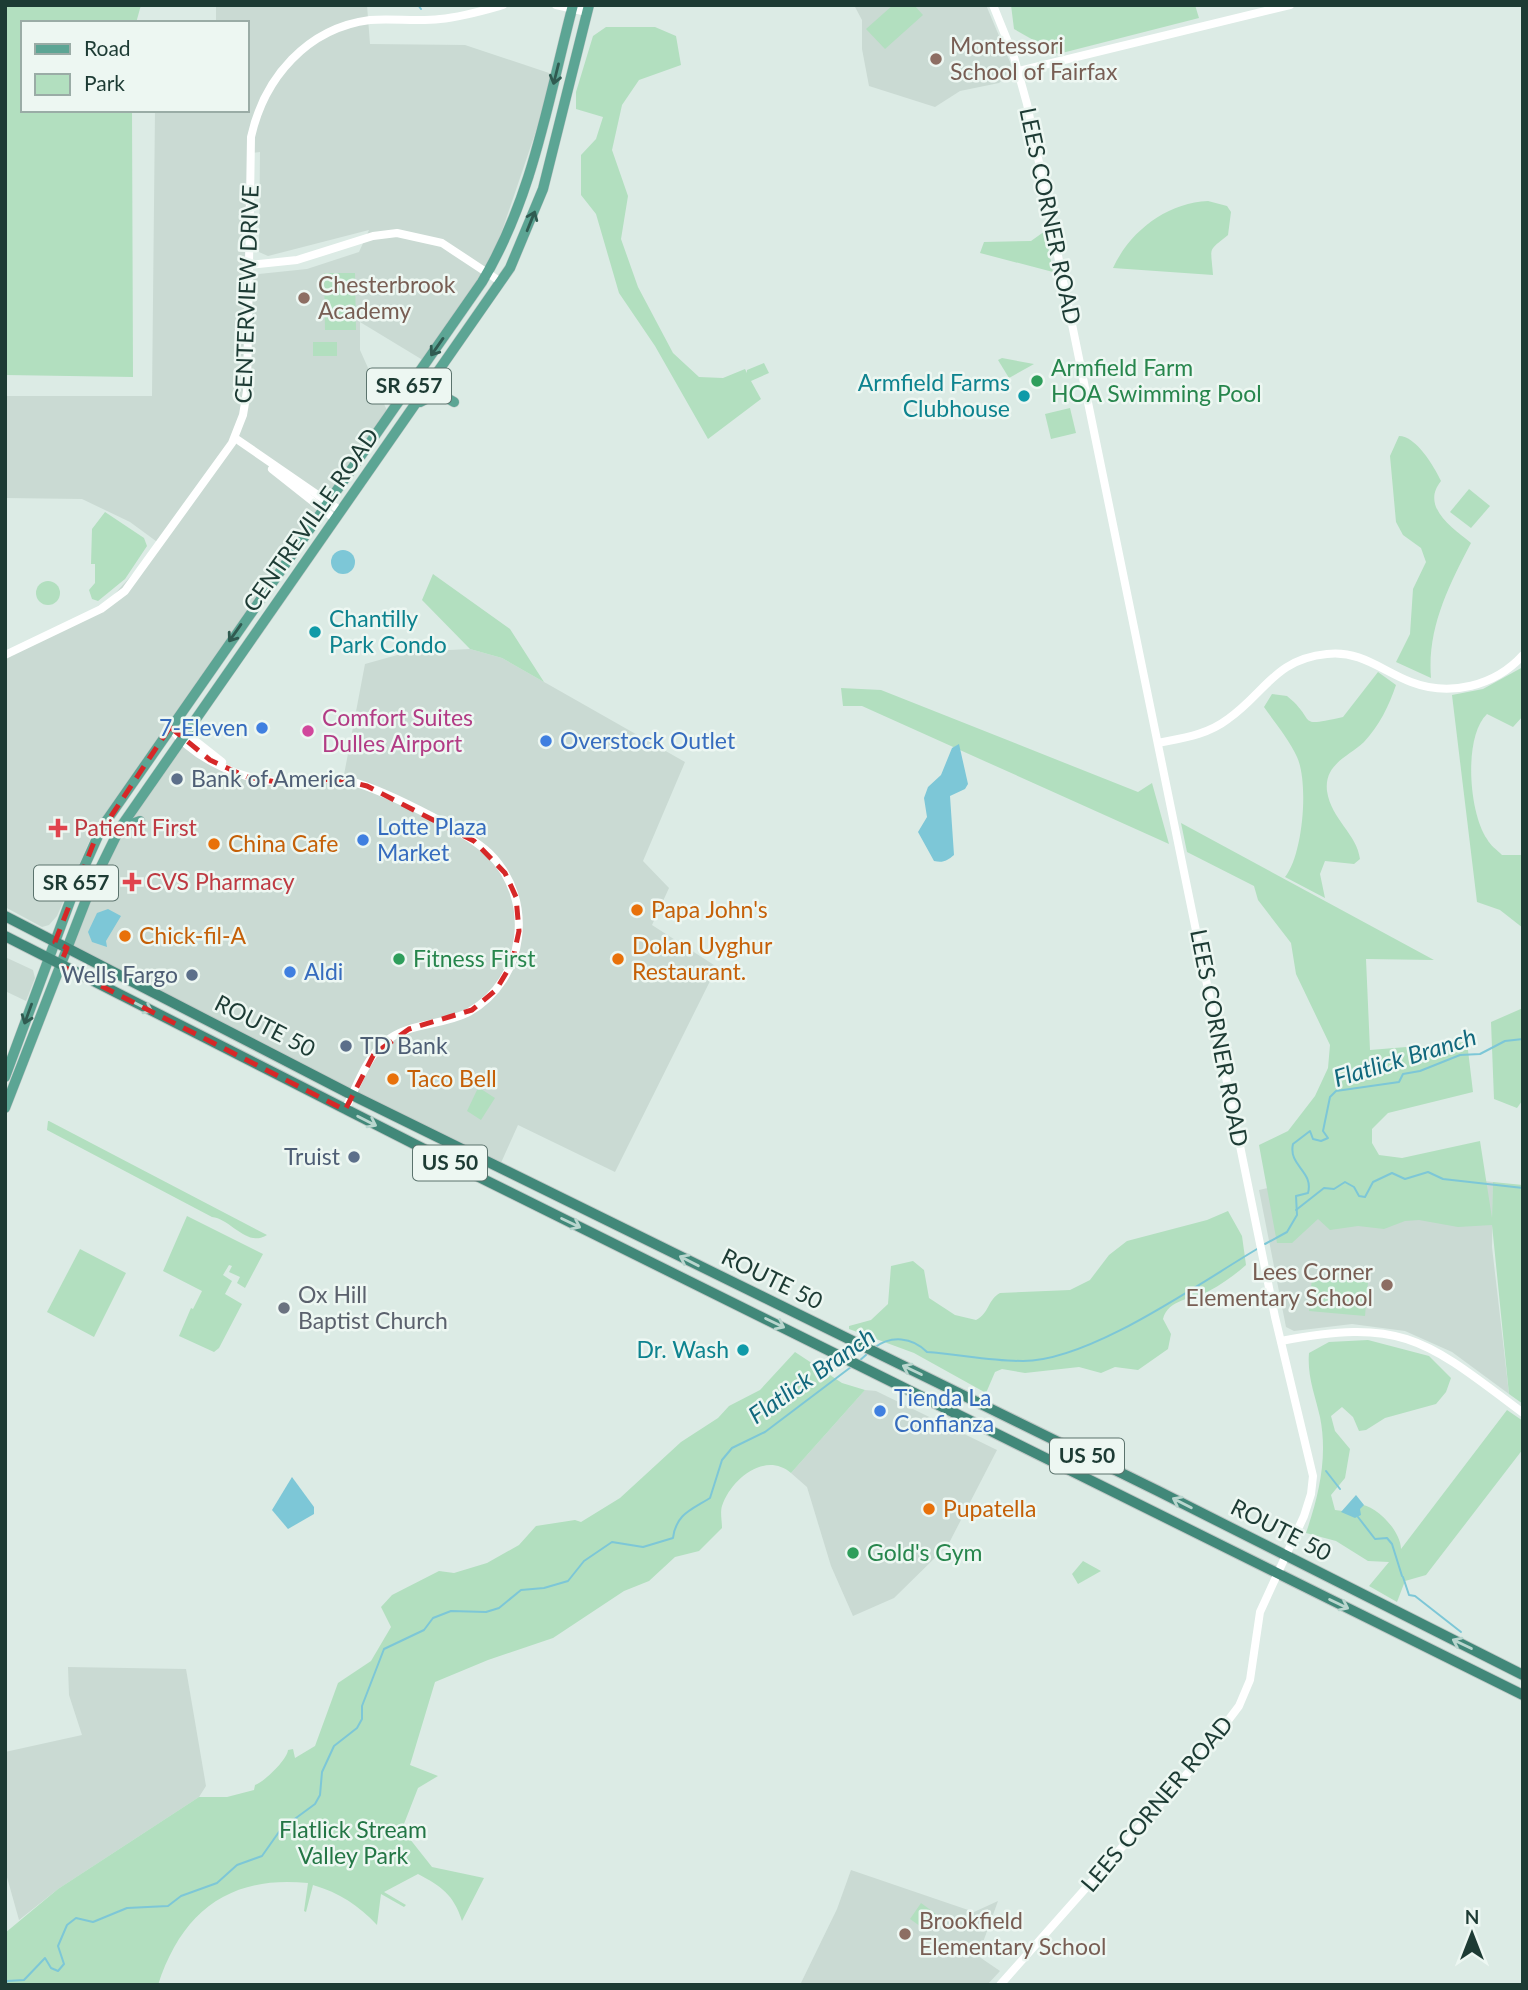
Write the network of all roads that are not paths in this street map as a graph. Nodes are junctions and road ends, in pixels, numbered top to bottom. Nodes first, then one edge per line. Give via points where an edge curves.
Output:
1 (503, 5) edge
2 (556, 5) edge
3 (993, 5) edge
4 (1290, 5) edge
5 (573, 7) edge
6 (588, 9) edge
7 (1018, 71) junction
8 (249, 265) junction
9 (488, 272) junction
10 (501, 282) junction
11 (444, 364) junction
12 (414, 407) junction
13 (235, 438) junction
14 (325, 506) junction
15 (338, 515) junction
16 (5, 654) edge
17 (1523, 655) edge
18 (170, 727) junction
19 (182, 736) junction
20 (1158, 743) junction
21 (146, 762) junction
22 (128, 814) junction
23 (140, 821) dead end
24 (120, 828) junction
25 (5, 916) edge
26 (5, 936) edge
27 (55, 942) junction
28 (67, 948) junction
29 (48, 959) junction
30 (60, 965) junction
31 (5, 1077) edge
32 (352, 1095) junction
33 (5, 1108) edge
34 (345, 1110) junction
35 (1280, 1341) junction
36 (1523, 1413) edge
37 (1286, 1556) junction
38 (1277, 1574) junction
39 (1523, 1675) edge
40 (1523, 1695) edge
41 (1000, 1985) edge

1 - 8 street, CENTERVIEW DRIVE via 454,17 357,23 298,51 277,74 257,110 250,146
2 - 5 street
3 - 7 street, LEES CORNER ROAD
4 - 7 street
5 - 6 street
5 -> 9 main road, CENTREVILLE ROAD / SR 657 via 526,191
10 -> 6 main road, CENTREVILLE ROAD / SR 657 via 540,199
7 - 20 street, LEES CORNER ROAD
8 - 9 street via 297,260 397,233 442,243
8 - 13 street, CENTERVIEW DRIVE via 247,391
9 - 10 street
9 -> 14 main road, CENTREVILLE ROAD / SR 657
10 - 11 main road, CENTREVILLE ROAD / SR 657
11 - 12 main road, CENTREVILLE ROAD / SR 657
11 - 12 main road via 441,384 454,402 433,394
12 - 15 main road, CENTREVILLE ROAD / SR 657
13 - 14 street
13 - 16 street, CENTERVIEW DRIVE via 125,591 101,609
14 - 15 street
14 -> 18 main road, CENTREVILLE ROAD / SR 657
15 - 19 main road, CENTREVILLE ROAD / SR 657
17 - 20 street via 1486,682 1446,689 1410,682 1353,655 1311,657 1272,676 1220,725
18 - 19 street
18 - 21 main road, CENTREVILLE ROAD / SR 657
19 - 22 main road, CENTREVILLE ROAD / SR 657
19 - 32 street via 231,769 264,781 330,778 367,786 481,846 500,865 513,888 519,939 496,990 461,1015 409,1029 384,1043
20 - 35 street, LEES CORNER ROAD
21 - 22 main road via 127,802
21 - 27 main road, CENTREVILLE ROAD / SR 657 via 94,842
22 - 24 main road, CENTREVILLE ROAD / SR 657
23 - 24 main road
24 - 28 main road, CENTREVILLE ROAD / SR 657
25 - 27 highway, ROUTE 50 / US 50
26 - 29 highway, ROUTE 50 / US 50
27 - 28 highway, ROUTE 50 / US 50
27 - 29 main road, CENTREVILLE ROAD / SR 657
28 - 30 main road, CENTREVILLE ROAD / SR 657
28 - 32 highway, ROUTE 50 / US 50
29 - 30 highway, ROUTE 50 / US 50
29 -> 31 main road, SR 657
30 - 33 main road, SR 657
30 -> 34 highway, ROUTE 50 / US 50
32 - 34 street
37 -> 32 highway, ROUTE 50 / US 50
34 -> 38 highway, ROUTE 50 / US 50
35 - 36 street via 1347,1331 1402,1337 1451,1359
35 - 37 street, LEES CORNER ROAD via 1313,1476 1308,1505
37 - 38 street, LEES CORNER ROAD
39 -> 37 highway, ROUTE 50 / US 50
38 -> 40 highway, ROUTE 50 / US 50
38 - 41 street, LEES CORNER ROAD via 1260,1612 1248,1687 1233,1715 1185,1777

